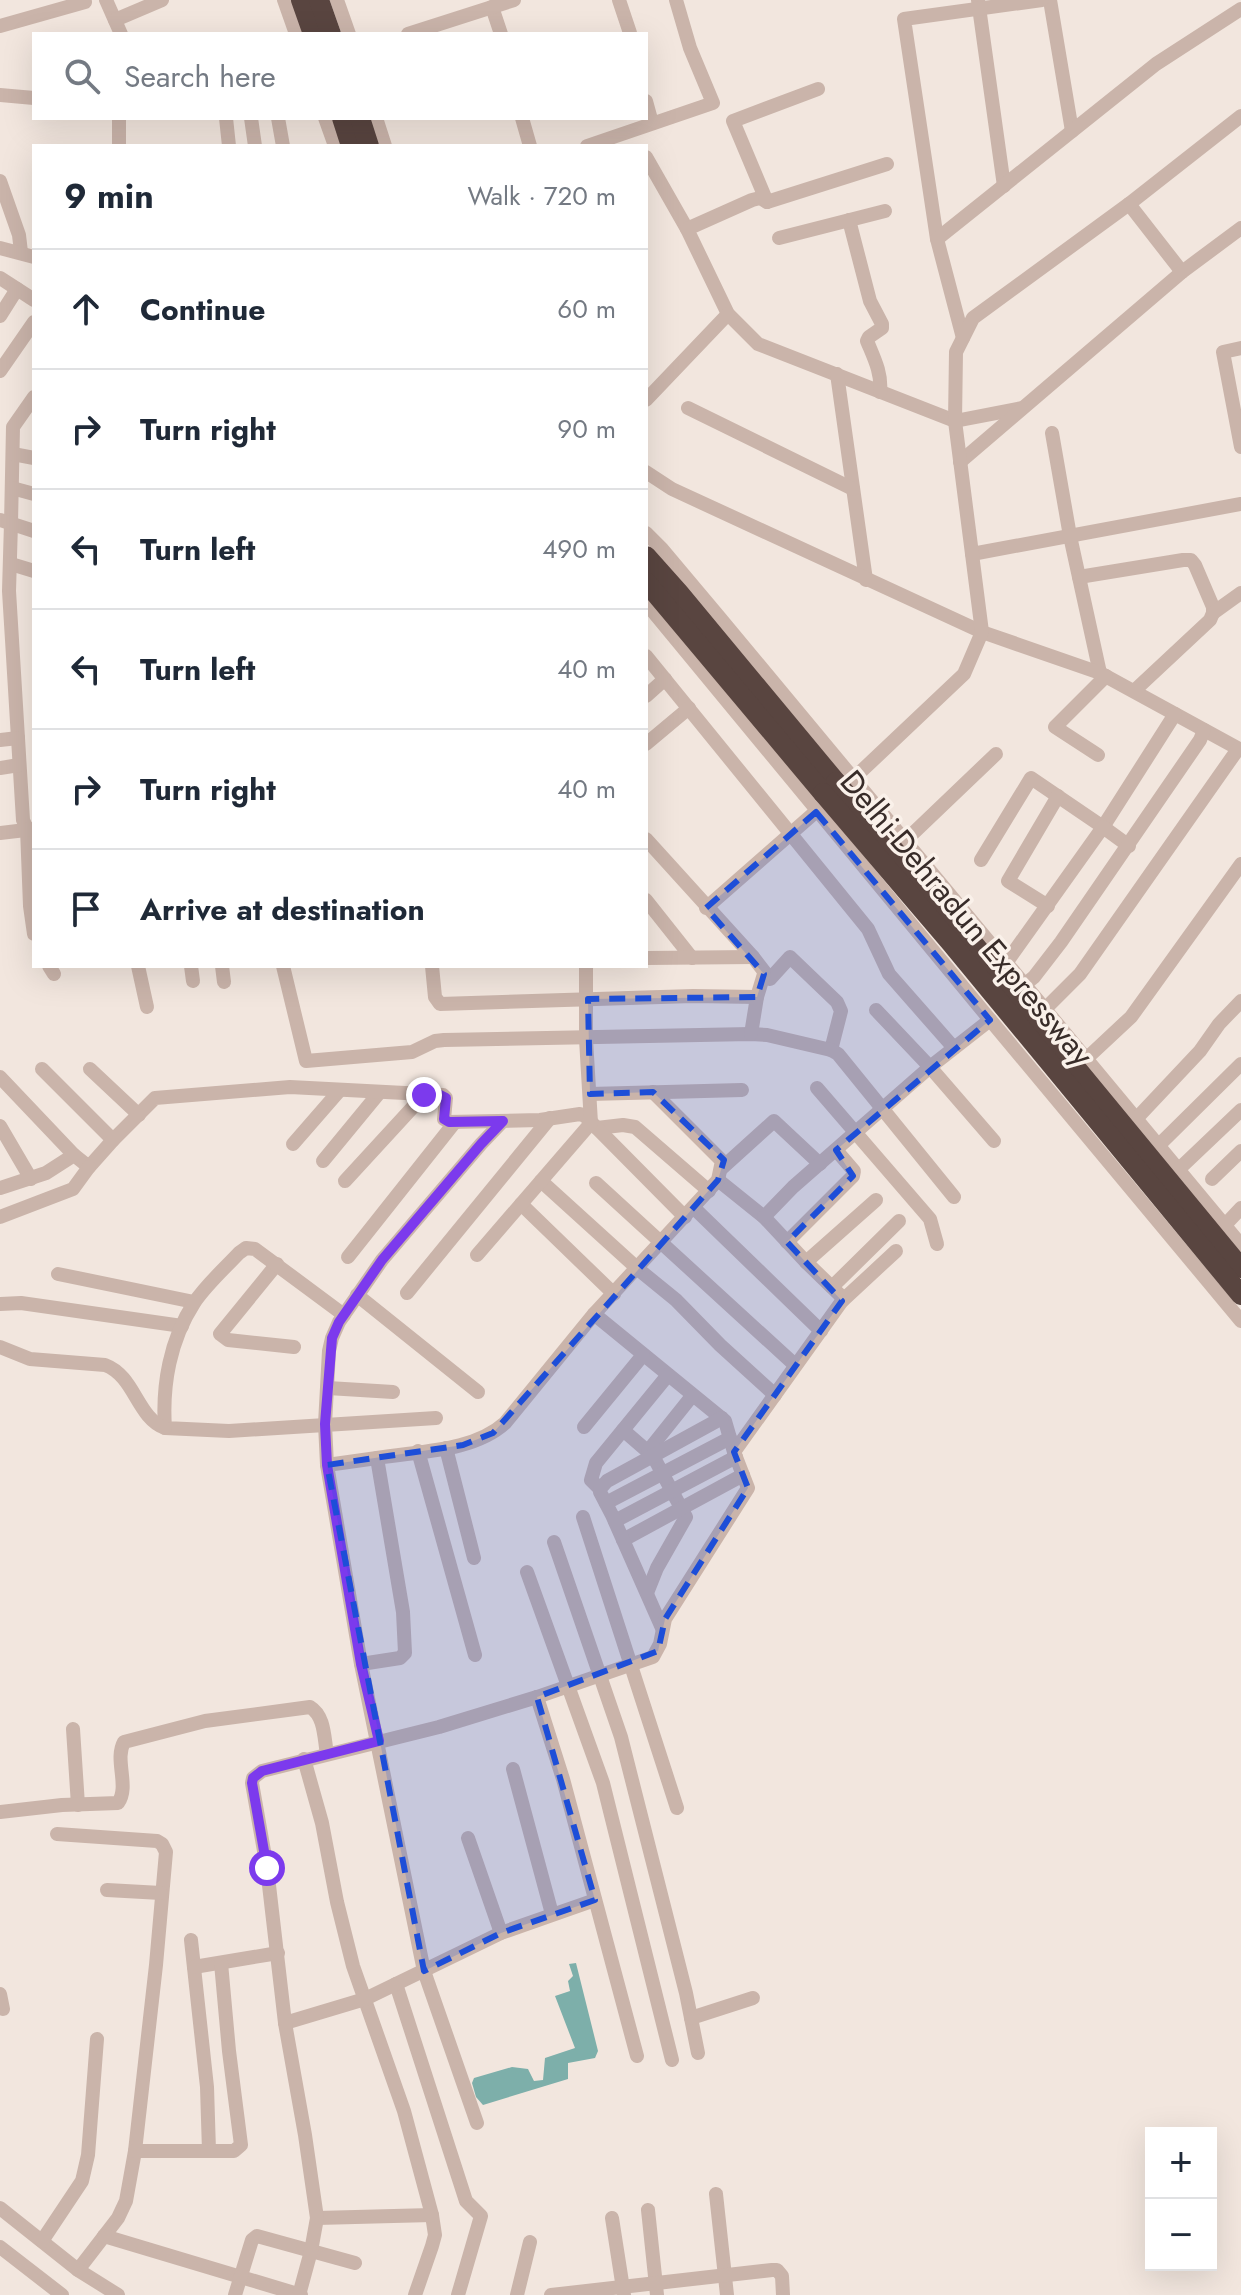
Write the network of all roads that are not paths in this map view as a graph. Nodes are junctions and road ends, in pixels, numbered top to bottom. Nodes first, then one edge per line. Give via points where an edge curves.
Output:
1 (106, 0) edge
2 (162, 0) edge
3 (284, 0) edge
4 (301, 0) edge
5 (319, 0) edge
6 (337, 0) edge
7 (514, 0) edge
8 (619, 0) edge
9 (676, 0) edge
10 (1042, 0) edge
11 (1050, 0) edge
12 (85, 2) edge
13 (978, 4) edge
14 (492, 7) junction
15 (1241, 9) edge
16 (115, 20) junction
17 (0, 26) edge
18 (120, 32) edge
19 (295, 32) edge
20 (312, 32) edge
21 (330, 32) edge
22 (348, 32) edge
23 (414, 32) edge
24 (500, 32) edge
25 (630, 32) edge
26 (818, 89) dead end
27 (0, 95) edge
28 (32, 98) edge
29 (648, 108) edge
30 (1241, 116) edge
31 (119, 120) edge
32 (226, 120) edge
33 (251, 120) edge
34 (278, 120) edge
35 (326, 120) edge
36 (343, 120) edge
37 (361, 120) edge
38 (377, 120) edge
39 (523, 120) edge
40 (652, 123) junction
41 (631, 131) junction
42 (1072, 131) junction
43 (119, 144) edge
44 (229, 144) edge
45 (255, 144) edge
46 (283, 144) edge
47 (334, 144) edge
48 (350, 144) edge
49 (368, 144) edge
50 (384, 144) edge
51 (529, 144) edge
52 (593, 144) edge
53 (639, 144) edge
54 (648, 161) edge
55 (887, 164) dead end
56 (0, 181) edge
57 (1004, 186) junction
58 (767, 202) junction
59 (1129, 204) junction
60 (5, 209) edge
61 (885, 211) dead end
62 (849, 220) junction
63 (1241, 228) edge
64 (687, 229) junction
65 (779, 238) dead end
66 (937, 239) junction
67 (0, 248) edge
68 (27, 254) edge
69 (1182, 272) junction
70 (0, 278) edge
71 (17, 289) junction
72 (32, 299) edge
73 (728, 314) junction
74 (0, 316) edge
75 (32, 325) edge
76 (963, 338) junction
77 (1241, 348) edge
78 (0, 371) edge
79 (837, 374) junction
80 (880, 392) junction
81 (648, 398) edge
82 (32, 400) edge
83 (688, 408) dead end
84 (1022, 408) junction
85 (955, 421) junction
86 (1052, 433) dead end
87 (1241, 447) edge
88 (13, 454) junction
89 (32, 458) edge
90 (960, 462) junction
91 (648, 473) edge
92 (8, 483) edge
93 (853, 489) junction
94 (32, 493) edge
95 (1241, 504) edge
96 (5, 522) edge
97 (32, 530) edge
98 (648, 535) edge
99 (1070, 536) junction
100 (972, 554) junction
101 (648, 558) edge
102 (11, 564) junction
103 (32, 570) edge
104 (1079, 577) junction
105 (866, 580) junction
106 (648, 584) edge
107 (5, 592) edge
108 (1241, 593) edge
109 (648, 605) edge
110 (1213, 613) junction
111 (982, 632) junction
112 (648, 658) edge
113 (1103, 675) junction
114 (665, 679) junction
115 (1134, 691) junction
116 (648, 694) edge
117 (689, 708) junction
118 (1175, 714) junction
119 (1204, 730) junction
120 (18, 738) junction
121 (0, 740) edge
122 (648, 742) edge
123 (1240, 749) edge
124 (996, 754) dead end
125 (1098, 755) dead end
126 (19, 765) junction
127 (0, 768) edge
128 (853, 779) junction
129 (1058, 796) junction
130 (816, 812) junction
131 (1103, 827) junction
132 (30, 829) edge
133 (0, 833) edge
134 (792, 833) junction
135 (648, 841) edge
136 (905, 841) junction
137 (1129, 846) junction
138 (981, 860) dead end
139 (1241, 864) edge
140 (648, 903) edge
141 (1048, 906) junction
142 (706, 908) junction
143 (32, 920) edge
144 (753, 957) junction
145 (648, 958) edge
146 (692, 958) junction
147 (1006, 963) junction
148 (138, 968) edge
149 (222, 968) edge
150 (283, 968) edge
151 (432, 968) edge
152 (586, 968) edge
153 (764, 974) junction
154 (224, 982) dead end
155 (1024, 985) junction
156 (757, 997) junction
157 (588, 999) junction
158 (1241, 1001) edge
159 (147, 1007) dead end
160 (1045, 1009) junction
161 (876, 1010) dead end
162 (990, 1020) junction
163 (751, 1034) junction
164 (586, 1039) junction
165 (954, 1048) junction
166 (831, 1050) junction
167 (1086, 1059) junction
168 (1241, 1064) edge
169 (930, 1067) junction
170 (42, 1069) dead end
171 (90, 1069) dead end
172 (0, 1077) edge
173 (817, 1088) dead end
174 (340, 1090) junction
175 (742, 1090) dead end
176 (653, 1092) junction
177 (379, 1093) junction
178 (590, 1094) junction
179 (424, 1095) junction
180 (881, 1110) junction
181 (1241, 1110) edge
182 (139, 1115) junction
183 (550, 1118) junction
184 (1136, 1119) junction
185 (503, 1121) junction
186 (455, 1122) junction
187 (594, 1125) junction
188 (0, 1126) edge
189 (855, 1133) junction
190 (113, 1140) junction
191 (994, 1141) dead end
192 (293, 1144) dead end
193 (1158, 1146) junction
194 (836, 1150) junction
195 (1241, 1151) edge
196 (74, 1155) junction
197 (323, 1161) dead end
198 (1186, 1161) junction
199 (820, 1164) junction
200 (89, 1167) junction
201 (31, 1179) junction
202 (1212, 1179) dead end
203 (716, 1180) junction
204 (345, 1181) dead end
205 (541, 1181) junction
206 (596, 1183) dead end
207 (0, 1188) edge
208 (954, 1197) dead end
209 (876, 1200) dead end
210 (521, 1204) junction
211 (690, 1212) junction
212 (1234, 1215) edge
213 (0, 1217) edge
214 (764, 1217) junction
215 (899, 1221) dead end
216 (659, 1242) junction
217 (787, 1242) junction
218 (937, 1244) dead end
219 (1241, 1245) edge
220 (896, 1251) dead end
221 (477, 1255) dead end
222 (348, 1257) dead end
223 (806, 1262) junction
224 (277, 1264) junction
225 (1241, 1268) edge
226 (638, 1269) junction
227 (58, 1274) dead end
228 (832, 1287) junction
229 (407, 1293) dead end
230 (614, 1294) junction
231 (357, 1295) junction
232 (1241, 1295) edge
233 (842, 1301) junction
234 (194, 1302) junction
235 (0, 1304) edge
236 (594, 1314) junction
237 (344, 1315) junction
238 (1241, 1321) edge
239 (182, 1326) junction
240 (821, 1331) junction
241 (0, 1347) edge
242 (294, 1347) dead end
243 (643, 1355) junction
244 (795, 1365) junction
245 (668, 1375) junction
246 (328, 1388) junction
247 (393, 1392) dead end
248 (478, 1392) dead end
249 (775, 1395) junction
250 (692, 1396) junction
251 (436, 1418) dead end
252 (722, 1418) junction
253 (325, 1424) junction
254 (584, 1427) dead end
255 (165, 1428) junction
256 (623, 1430) junction
257 (446, 1448) junction
258 (734, 1449) junction
259 (418, 1451) junction
260 (651, 1454) junction
261 (377, 1458) junction
262 (327, 1465) junction
263 (663, 1474) junction
264 (743, 1475) junction
265 (600, 1489) junction
266 (672, 1492) junction
267 (606, 1503) junction
268 (681, 1508) junction
269 (583, 1517) dead end
270 (615, 1521) junction
271 (623, 1540) junction
272 (554, 1542) dead end
273 (474, 1558) dead end
274 (527, 1572) dead end
275 (647, 1593) junction
276 (662, 1628) junction
277 (475, 1655) dead end
278 (361, 1664) junction
279 (630, 1665) junction
280 (599, 1677) junction
281 (570, 1686) junction
282 (537, 1697) junction
283 (73, 1729) dead end
284 (379, 1741) junction
285 (327, 1754) junction
286 (304, 1759) junction
287 (513, 1769) dead end
288 (78, 1805) junction
289 (677, 1808) dead end
290 (0, 1812) edge
291 (57, 1834) dead end
292 (468, 1838) dead end
293 (107, 1890) dead end
294 (161, 1893) junction
295 (595, 1900) junction
296 (552, 1914) junction
297 (501, 1933) junction
298 (191, 1940) dead end
299 (278, 1953) junction
300 (221, 1963) junction
301 (194, 1967) junction
302 (424, 1971) junction
303 (396, 1984) junction
304 (753, 1998) dead end
305 (365, 1999) junction
306 (691, 2018) junction
307 (285, 2023) junction
308 (97, 2039) dead end
309 (698, 2053) dead end
310 (637, 2056) dead end
311 (672, 2060) dead end
312 (477, 2123) dead end
313 (135, 2151) junction
314 (209, 2151) junction
315 (716, 2194) dead end
316 (0, 2208) edge
317 (648, 2210) dead end
318 (432, 2215) junction
319 (317, 2218) junction
320 (612, 2218) dead end
321 (104, 2236) junction
322 (42, 2241) junction
323 (530, 2242) dead end
324 (0, 2247) edge
325 (311, 2251) junction
326 (355, 2263) dead end
327 (78, 2270) junction
328 (725, 2275) junction
329 (240, 2276) junction
330 (656, 2290) edge
331 (623, 2291) edge
332 (112, 2294) edge
333 (62, 2295) edge
334 (235, 2295) edge
335 (300, 2295) edge
336 (415, 2295) edge
337 (458, 2295) edge
338 (517, 2295) edge
339 (551, 2295) edge
340 (727, 2295) edge
341 (783, 2295) edge

1 - 16 street
2 - 16 street
3 - 19 street
4 - 20 highway
5 - 21 highway
6 - 22 street
7 - 14 street
8 - 25 street
9 - 40 street via 713,103
10 - 13 street
11 - 42 street
12 - 17 street
13 - 57 street
13 - 66 street via 904,19
14 - 23 street
14 - 24 street
15 - 42 street via 1156,64
16 - 18 street
26 - 58 street via 733,121
27 - 28 street
29 - 40 street
30 - 59 street
31 - 43 street
32 - 44 street
33 - 45 street
34 - 46 street
35 - 47 street
36 - 48 highway
37 - 49 highway
38 - 50 street
39 - 51 street
40 - 41 street
41 - 52 street
41 - 53 street
42 - 57 street
54 - 64 street
55 - 58 street
56 - 60 street
57 - 66 street
58 - 64 street via 752,200
59 - 69 street
59 - 76 street via 973,318
60 - 68 street
61 - 62 street
62 - 65 street
62 - 80 street via 870,301 882,324 867,341 880,372
63 - 69 street
64 - 73 street
66 - 76 street
67 - 68 street
69 - 84 street
70 - 71 street
71 - 72 street
71 - 74 street
73 - 79 street via 758,344
73 - 81 street
75 - 78 street
76 - 85 street via 956,352
77 - 87 street via 1223,352
79 - 80 street
79 - 93 street
80 - 85 street
82 - 88 street via 13,427
83 - 93 street
84 - 85 street
84 - 90 street
85 - 90 street
86 - 99 street
88 - 89 street
88 - 92 street
90 - 100 street
91 - 105 street
92 - 94 street
92 - 96 street
93 - 105 street
95 - 99 street
96 - 97 street
96 - 102 street
98 - 128 street
99 - 100 street
99 - 104 street
100 - 111 street
101 - 225 highway, Delhi-Dehradun Expressway, bridge
102 - 103 street
102 - 107 street
104 - 110 street via 1191,560
104 - 113 street
105 - 111 street
106 - 232 highway, Delhi-Dehradun Expressway, bridge
107 - 120 street
108 - 110 street
109 - 130 street
110 - 115 street
111 - 113 street
111 - 128 street via 964,674
112 - 114 street
113 - 115 street
113 - 125 street via 1055,727
114 - 116 street
114 - 117 street
115 - 118 street
117 - 122 street
117 - 134 street
118 - 119 street
118 - 131 street
119 - 123 street
119 - 137 street
120 - 121 street
120 - 126 street
123 - 160 street via 1080,974
124 - 136 street
126 - 127 street
126 - 132 street via 23,820
128 - 130 street
128 - 136 street
129 - 131 street
129 - 138 street via 1031,778
129 - 141 street via 1008,881
130 - 134 street
130 - 162 street
131 - 137 street
131 - 141 street
132 - 133 street
132 - 143 street
134 - 142 street
134 - 165 street via 868,929 889,974
135 - 142 street
136 - 147 street
137 - 155 street
139 - 167 street via 1131,1017
140 - 146 street
141 - 147 street
142 - 144 street
144 - 146 street
144 - 153 street
145 - 146 street
147 - 155 street
148 - 159 street
149 - 154 street
150 - 164 street via 306,1061 412,1052 444,1040
151 - 157 street via 440,1004
152 - 157 street
153 - 156 street
153 - 166 street via 770,979 790,957 837,1002 841,1011
155 - 160 street
156 - 157 street
156 - 163 street
157 - 164 street
158 - 184 street
160 - 167 street
161 - 169 street
162 - 165 street
162 - 238 street
163 - 164 street
163 - 166 street
164 - 178 street
165 - 169 street
166 - 180 street
167 - 184 street
168 - 193 street
169 - 180 street
169 - 191 street
170 - 190 street
171 - 182 street
172 - 196 street
173 - 189 street
174 - 177 street
174 - 182 street via 290,1087 165,1096 155,1098
174 - 192 street
175 - 176 street
176 - 178 street
176 - 203 street via 718,1155 722,1161
177 - 179 street
177 - 197 street
178 - 187 street
179 - 186 street via 443,1095 444,1119
179 - 204 street
180 - 189 street
180 - 208 street
181 - 198 street
182 - 190 street
183 - 185 street
183 - 187 street via 580,1114
183 - 229 street
184 - 193 street
185 - 186 street
185 - 231 street
186 - 222 street
187 - 203 street via 635,1127
187 - 205 street
187 - 211 street
188 - 201 street
189 - 194 street
189 - 218 street via 930,1219
190 - 200 street
193 - 198 street
194 - 199 street
194 - 217 street via 854,1174
195 - 202 street
196 - 200 street
196 - 201 street
198 - 212 street
199 - 203 street via 774,1121
199 - 214 street
200 - 213 street via 73,1189
201 - 207 street
203 - 211 street
203 - 214 street
205 - 210 street
205 - 226 street
206 - 216 street
209 - 223 street
210 - 221 street
210 - 230 street
211 - 216 street
211 - 240 street
212 - 219 street
214 - 217 street
215 - 228 street
216 - 226 street
216 - 244 street
217 - 223 street
220 - 233 street
223 - 228 street
224 - 234 street via 246,1248
224 - 237 street
224 - 242 street via 220,1334 228,1340
226 - 230 street
226 - 249 street
227 - 234 street
228 - 233 street
230 - 236 street
231 - 237 street
231 - 248 street
233 - 240 street
234 - 239 street
235 - 239 street
236 - 243 street
236 - 257 street via 505,1423 493,1433
237 - 246 street via 332,1338
239 - 255 street via 164,1392
240 - 244 street
241 - 255 street via 30,1359 112,1367 155,1424
243 - 245 street
243 - 254 street
244 - 249 street
245 - 250 street
245 - 256 street
246 - 247 street
246 - 253 street
249 - 258 street
250 - 252 street
250 - 260 street
251 - 253 street
252 - 258 street
252 - 260 street
253 - 255 street via 229,1431
253 - 262 street
256 - 260 street
256 - 265 street via 592,1470 591,1480
257 - 259 street
257 - 273 street
258 - 263 street
258 - 264 street
258 - 266 street
259 - 261 street
259 - 277 street
260 - 263 street
260 - 265 street
261 - 262 street
261 - 278 street via 405,1653
262 - 278 street
263 - 266 street
263 - 267 street
264 - 268 street
264 - 276 street via 748,1488
265 - 267 street
266 - 268 street
266 - 270 street
267 - 270 street
268 - 271 street
268 - 275 street via 685,1521
269 - 279 street
270 - 271 street
271 - 275 street
272 - 280 street
274 - 281 street
275 - 276 street
276 - 279 street via 653,1657
278 - 284 street
279 - 280 street
279 - 289 street
280 - 281 street
280 - 306 street via 631,1773
281 - 282 street
281 - 311 street via 603,1783
282 - 284 street
282 - 295 street
283 - 288 street
284 - 285 street
284 - 302 street
285 - 286 street
285 - 288 street via 321,1718 310,1707 205,1721 124,1742 121,1800
286 - 299 street via 262,1771 252,1783
286 - 305 street
287 - 296 street
288 - 290 street
291 - 294 street via 157,1841 166,1852
292 - 297 street
293 - 294 street
294 - 313 street
295 - 296 street
295 - 310 street
296 - 297 street
297 - 302 street
298 - 301 street
299 - 300 street
299 - 307 street
300 - 301 street
300 - 314 street via 241,2145 234,2151
301 - 314 street
302 - 303 street
302 - 312 street
303 - 305 street
303 - 337 street via 466,2201 481,2216
304 - 306 street
305 - 307 street
305 - 318 street via 404,2111
306 - 309 street
307 - 319 street
308 - 322 street via 82,2181
313 - 314 street
313 - 321 street via 126,2201
315 - 328 street
316 - 322 street
317 - 330 street
318 - 319 street
318 - 336 street via 435,2235
319 - 325 street
320 - 331 street
321 - 327 street
321 - 329 street
322 - 327 street
323 - 338 street
324 - 333 street
325 - 326 street
325 - 329 street via 254,2237
325 - 335 street
327 - 332 street
328 - 330 street
328 - 340 street
328 - 341 street via 777,2270
329 - 334 street
329 - 335 street
330 - 331 street
331 - 339 street

